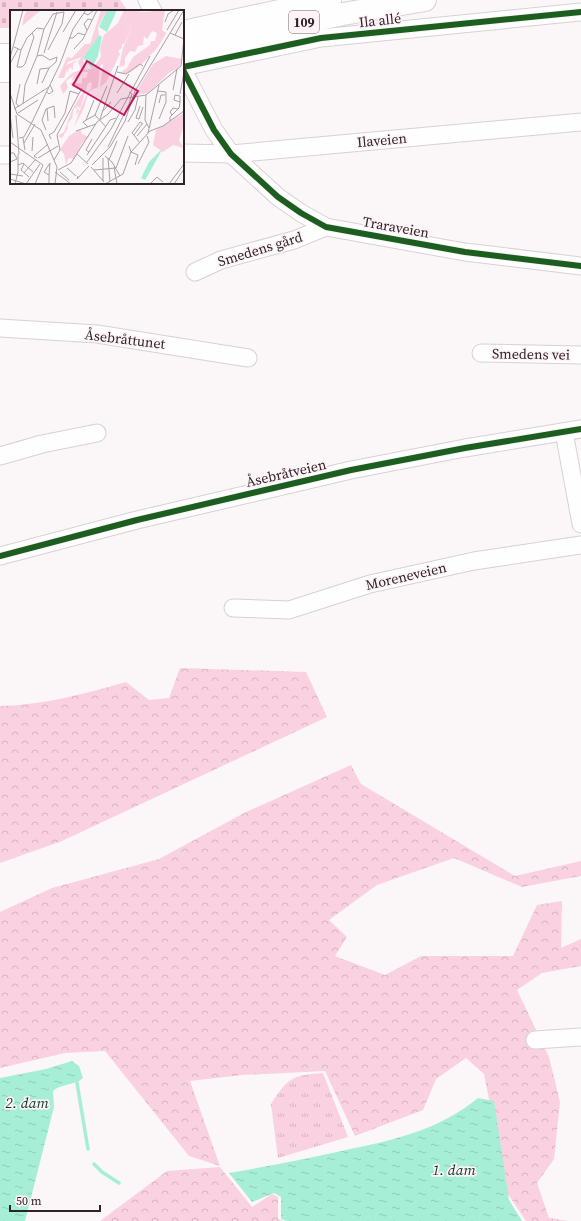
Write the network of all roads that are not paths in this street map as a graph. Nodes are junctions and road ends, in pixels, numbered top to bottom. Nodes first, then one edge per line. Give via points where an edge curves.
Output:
1 (147, 0) edge
2 (330, 0) edge
3 (425, 0) edge
4 (152, 10) edge
5 (581, 12) edge
6 (184, 32) edge
7 (184, 48) edge
8 (184, 69) edge
9 (184, 71) edge
10 (581, 122) edge
11 (184, 153) edge
12 (231, 154) junction
13 (326, 227) junction
14 (581, 266) edge
15 (195, 272) dead end
16 (0, 328) edge
17 (482, 353) dead end
18 (581, 355) edge
19 (248, 358) dead end
20 (581, 429) edge
21 (97, 432) dead end
22 (564, 432) junction
23 (0, 456) edge
24 (581, 524) edge
25 (581, 545) edge
26 (0, 556) edge
27 (233, 608) dead end
28 (581, 1037) edge
29 (535, 1040) dead end

1 - 4 street
2 - 6 main road, 109
3 - 7 main road, 109 via 343,14
5 - 8 street, Ila allé via 321,38
9 - 12 street, Traraveien via 214,130
10 - 12 street, Ilaveien
11 - 12 street, Ilaveien
12 - 13 street, Traraveien via 278,197
13 - 14 street, Traraveien via 465,252
13 - 15 street, Smedens gård via 294,240 222,260
16 - 19 street, Åsebråttunet via 97,334
17 - 18 street, Smedens vei
20 - 22 street, Åsebråtveien
21 - 23 street
22 - 24 street
22 - 26 street, Åsebråtveien via 351,470 137,520
25 - 27 street, Moreneveien via 474,561 370,584 289,610
28 - 29 street

